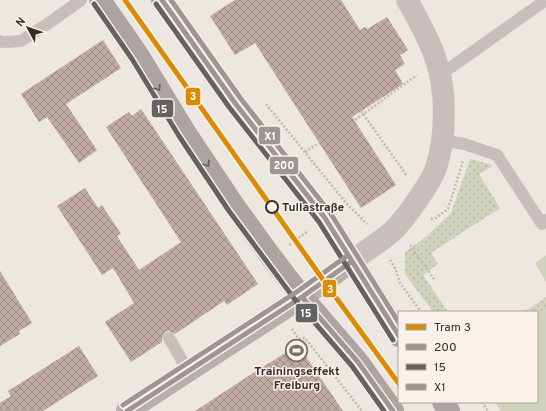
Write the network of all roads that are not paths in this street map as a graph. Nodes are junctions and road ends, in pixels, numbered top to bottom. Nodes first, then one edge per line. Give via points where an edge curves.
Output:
1 (81, 0) edge
2 (100, 0) edge
3 (407, 0) edge
4 (546, 0) edge
5 (166, 1) edge
6 (0, 41) edge
7 (440, 75) junction
8 (442, 140) junction
9 (546, 220) edge
10 (351, 262) junction
11 (302, 297) junction
12 (398, 334) edge
13 (169, 338) dead end
14 (188, 371) junction
15 (127, 411) edge
16 (393, 411) edge

1 - 6 lane via 21,41
2 -> 11 main road via 235,207
3 - 7 street via 422,26
4 - 7 lane
5 - 10 main road via 235,103 325,218
7 - 8 street via 443,105
8 - 9 lane via 497,155 542,224
8 - 10 street via 436,170 421,194 397,226
10 - 11 street
10 - 12 main road
11 - 14 street
11 - 16 main road via 358,362
13 - 14 lane
14 - 15 street

